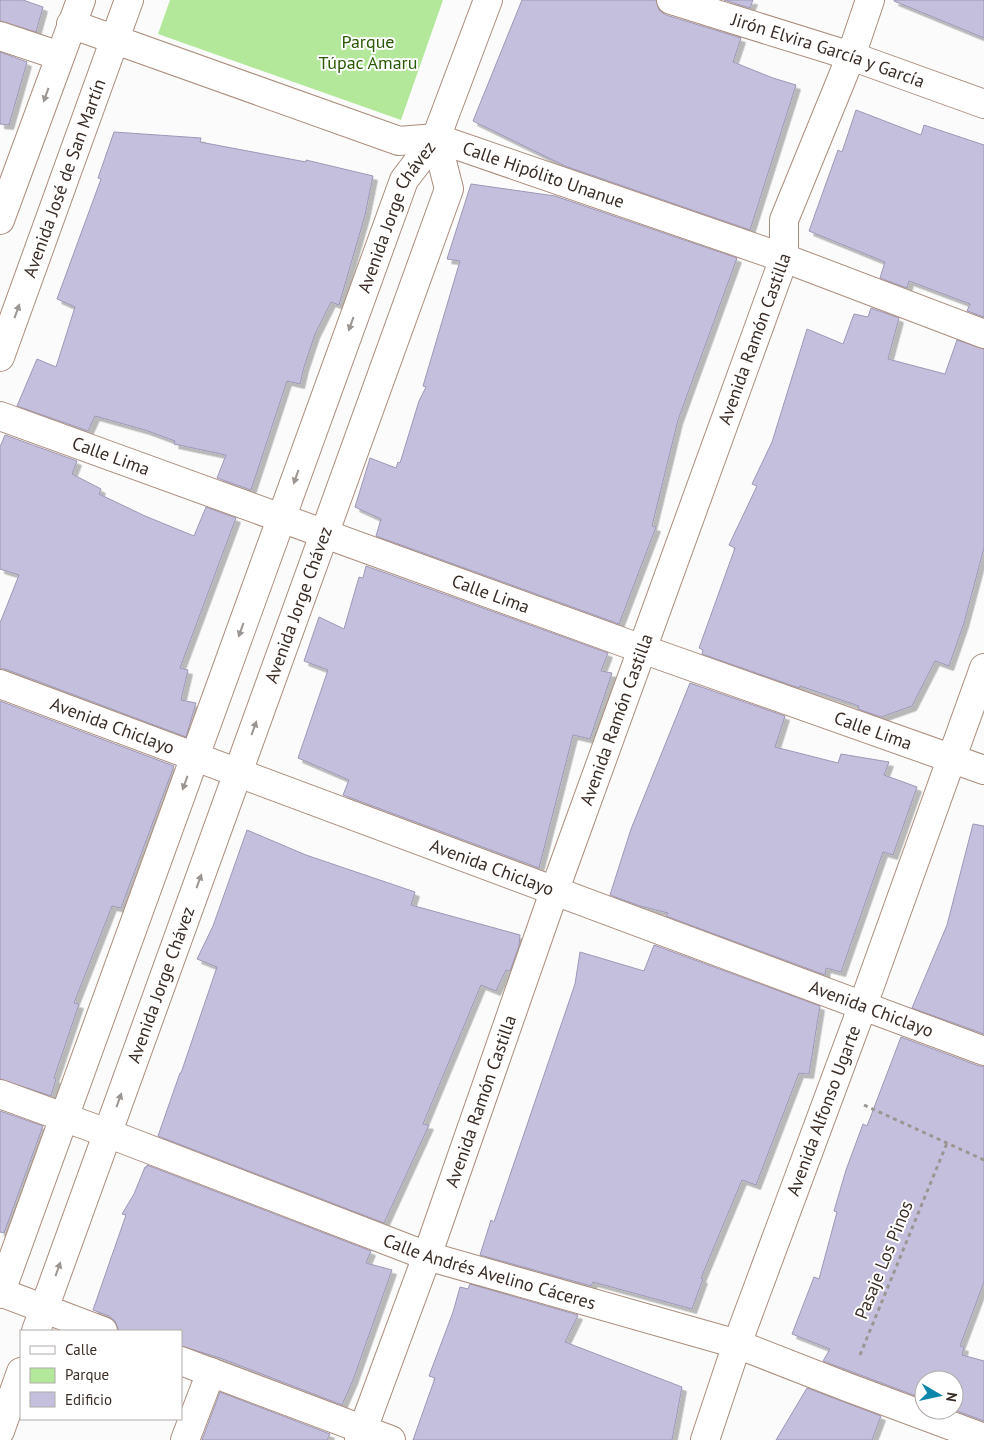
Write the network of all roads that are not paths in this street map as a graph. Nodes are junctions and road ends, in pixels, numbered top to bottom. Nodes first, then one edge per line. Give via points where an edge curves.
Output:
1 (129, 0) edge
2 (488, 0) edge
3 (671, 0) edge
4 (870, 0) edge
5 (76, 12) edge
6 (0, 36) edge
7 (116, 39) junction
8 (60, 56) junction
9 (851, 56) junction
10 (984, 104) edge
11 (436, 138) junction
12 (0, 220) edge
13 (784, 258) junction
14 (984, 334) edge
15 (0, 357) edge
16 (0, 416) edge
17 (281, 518) junction
18 (324, 534) junction
19 (642, 649) junction
20 (984, 668) edge
21 (0, 684) edge
22 (195, 757) junction
23 (952, 758) junction
24 (984, 770) edge
25 (238, 773) junction
26 (554, 892) junction
27 (863, 1006) junction
28 (984, 1052) edge
29 (0, 1094) edge
30 (64, 1117) junction
31 (107, 1133) junction
32 (427, 1256) junction
33 (0, 1293) edge
34 (40, 1320) edge
35 (97, 1330) edge
36 (737, 1344) junction
37 (182, 1361) edge
38 (211, 1372) junction
39 (20, 1375) edge
40 (0, 1431) edge
41 (361, 1435) edge
42 (984, 1438) edge
43 (185, 1440) edge
44 (391, 1440) edge
45 (704, 1440) edge

1 - 7 street, Avenida José de San Martín
2 - 11 street
3 - 9 street, Jirón Elvira García y García
4 - 9 street, Avenida Ramón Castilla
5 - 7 street, Calle Hipólito Unanue
5 - 8 street
6 - 8 street
7 - 11 street, Calle Hipólito Unanue via 399,140
15 -> 7 street, Avenida José de San Martín
8 -> 12 street
9 - 10 street, Jirón Elvira García y García
9 - 13 street, Avenida Ramón Castilla via 784,220
11 - 13 street, Calle Hipólito Unanue
11 -> 17 street, Avenida Jorge Chávez via 404,180
11 - 18 street, Avenida Jorge Chávez via 449,188
13 - 14 street, Calle Hipólito Unanue
13 - 19 street, Avenida Ramón Castilla
16 - 17 street, Calle Lima
17 - 18 street, Calle Lima
17 -> 22 street, Avenida Jorge Chávez
18 - 19 street, Calle Lima
25 -> 18 street, Avenida Jorge Chávez
19 - 23 street, Calle Lima
19 - 26 street, Avenida Ramón Castilla
20 - 23 street, Avenida Alfonso Ugarte
21 - 22 street, Avenida Chiclayo
22 - 25 street, Avenida Chiclayo
22 -> 30 street, Avenida Jorge Chávez
23 - 24 street, Calle Lima
23 - 27 street, Avenida Alfonso Ugarte
25 - 26 street, Avenida Chiclayo
31 -> 25 street, Avenida Jorge Chávez
26 - 27 street, Avenida Chiclayo
26 - 32 street, Avenida Ramón Castilla
27 - 28 street, Avenida Chiclayo
27 - 36 street, Avenida Alfonso Ugarte
29 - 30 street, Calle Andrés Avelino Cáceres
30 - 31 street, Calle Andrés Avelino Cáceres
30 - 33 street, Avenida Jorge Chávez
31 - 32 street, Calle Andrés Avelino Cáceres
34 -> 31 street, Avenida Jorge Chávez
32 - 36 street, Calle Andrés Avelino Cáceres
32 - 41 street, Avenida Ramón Castilla
33 - 34 street
34 - 35 street
36 - 42 street, Calle Andrés Avelino Cáceres
36 - 45 street, Avenida Alfonso Ugarte
37 - 38 street
38 - 41 street
38 - 43 street
39 - 40 street
41 - 44 street

